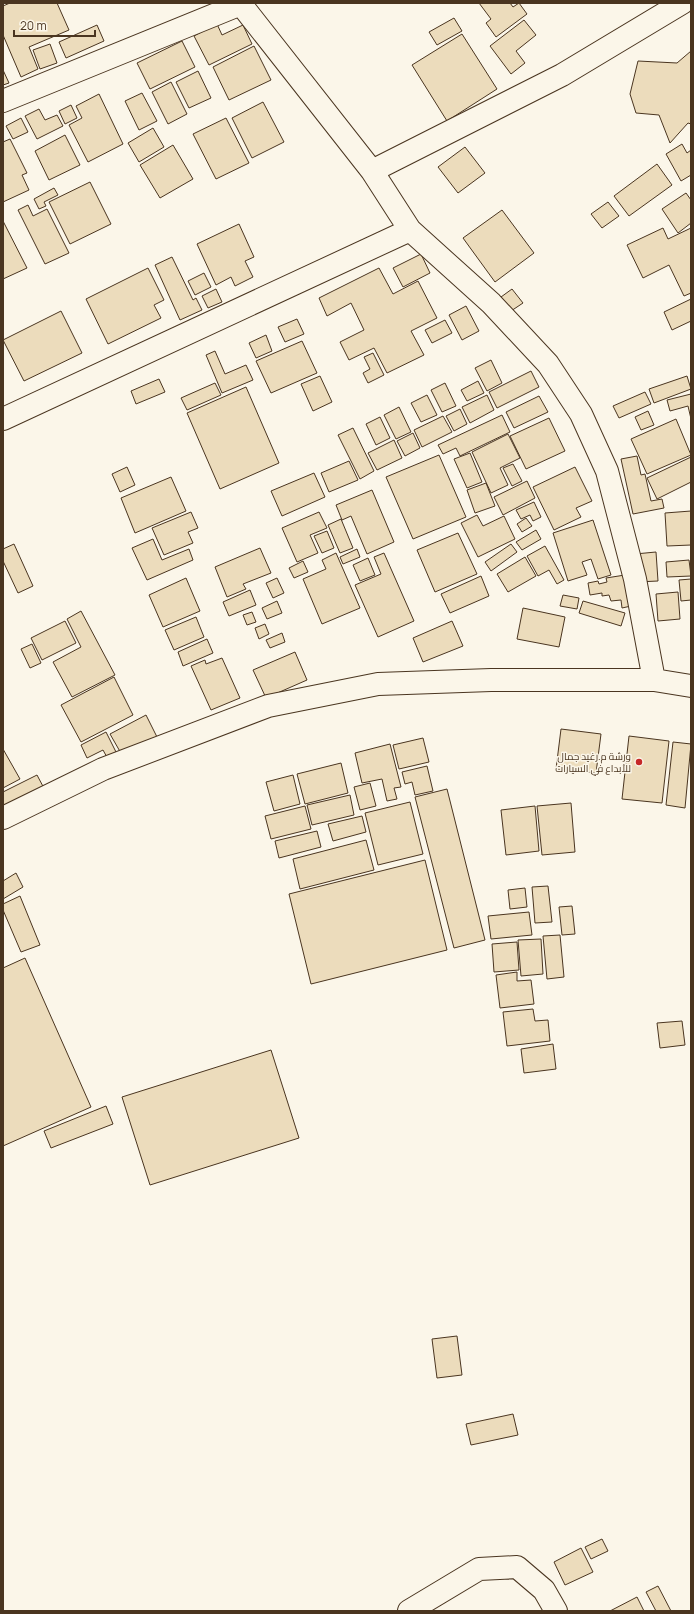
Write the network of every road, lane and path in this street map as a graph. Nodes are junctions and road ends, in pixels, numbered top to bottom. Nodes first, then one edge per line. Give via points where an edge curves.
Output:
1 (682, 3) edge
2 (240, 4) edge
3 (3, 101) edge
4 (372, 171) junction
5 (410, 230) junction
6 (3, 419) edge
7 (654, 680) junction
8 (691, 686) edge
9 (3, 818) edge
10 (409, 1611) edge
11 (556, 1611) edge

1 - 4 street via 562,75
2 - 3 street
2 - 4 street
4 - 5 street
5 - 6 street
5 - 7 street via 496,308 548,364 581,414 607,471 635,579
7 - 8 street
7 - 9 street via 491,680 378,684 268,706 103,769
10 - 11 street via 479,1568 517,1566 544,1590

